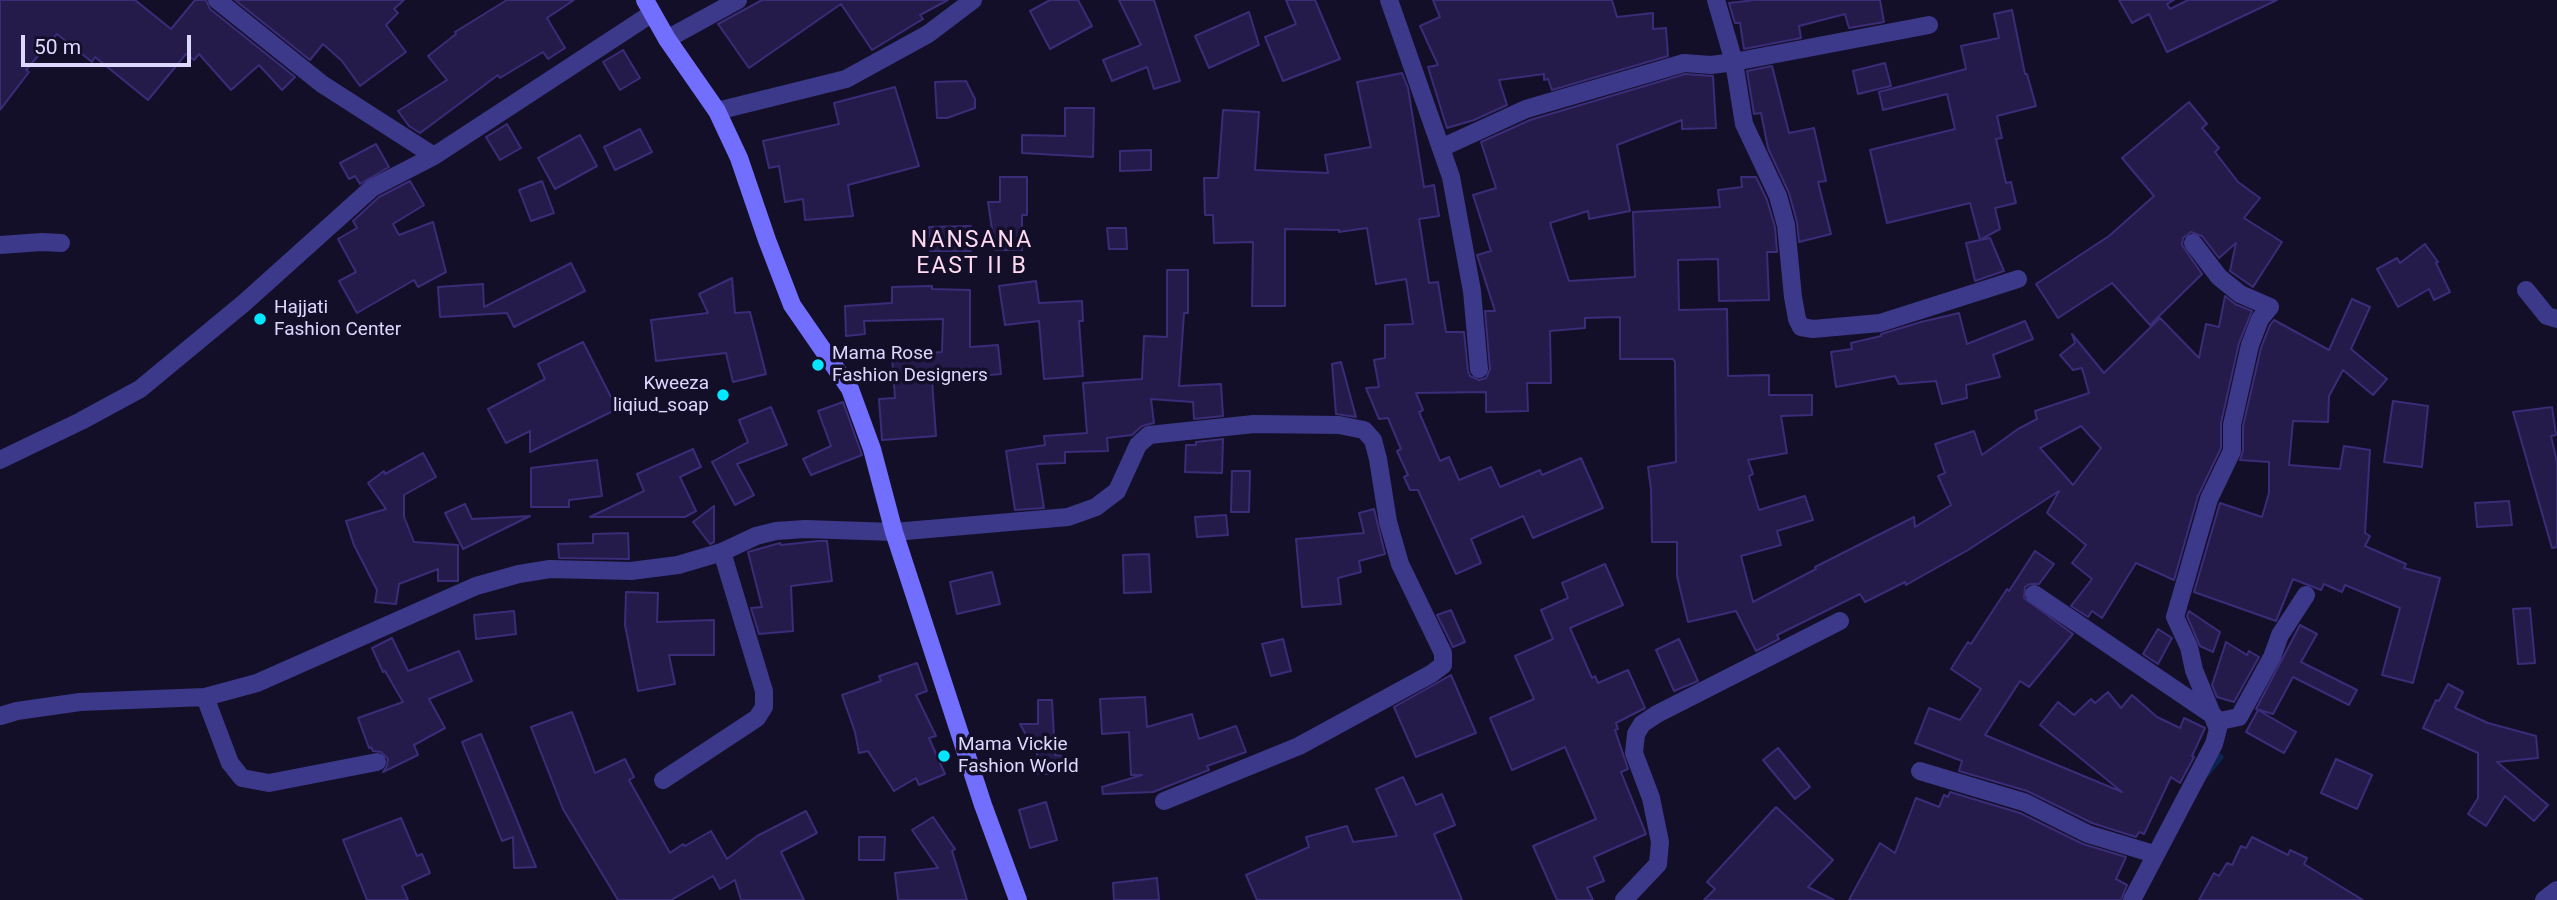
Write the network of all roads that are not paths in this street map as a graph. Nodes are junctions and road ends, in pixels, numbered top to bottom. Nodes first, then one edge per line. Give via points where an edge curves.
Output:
1 (217, 0) edge
2 (738, 0) edge
3 (973, 0) edge
4 (1389, 0) edge
5 (1716, 0) edge
6 (648, 7) edge
7 (1929, 25) dead end
8 (667, 39) junction
9 (1734, 62) junction
10 (717, 111) junction
11 (1441, 148) junction
12 (434, 156) junction
13 (61, 243) dead end
14 (2193, 243) dead end
15 (0, 245) edge
16 (2018, 279) dead end
17 (2526, 290) dead end
18 (2557, 319) edge
19 (1479, 369) dead end
20 (0, 460) edge
21 (894, 532) junction
22 (722, 552) junction
23 (2034, 594) dead end
24 (2305, 594) dead end
25 (1840, 621) dead end
26 (205, 697) junction
27 (0, 716) edge
28 (2215, 719) junction
29 (377, 762) dead end
30 (1920, 771) dead end
31 (663, 780) dead end
32 (1164, 801) dead end
33 (2154, 854) junction
34 (2557, 890) edge
35 (1018, 900) edge
36 (1625, 900) edge
37 (2132, 900) edge
38 (2544, 900) edge

1 - 12 street via 321,84
2 - 8 street
3 - 10 street via 928,34 846,79
4 - 11 street
5 - 9 street
6 - 8 street
6 - 12 street
7 - 9 street
8 - 10 street
9 - 11 street via 1684,63 1646,73 1526,109
9 - 16 street via 1744,124 1778,195 1786,225 1793,297 1801,327 1880,323
10 - 21 street via 739,158 792,305 850,389
11 - 19 street via 1451,177 1472,291
12 - 20 street via 372,188 140,389
13 - 15 street
14 - 28 street via 2229,286 2270,307 2250,345 2232,425 2232,451 2209,499 2175,617
17 - 18 street via 2547,316
21 - 22 street via 776,531
21 - 32 street via 1068,517 1096,507 1117,491 1138,445 1149,435 1254,424 1339,425 1364,430 1373,440 1400,564 1443,653 1443,665 1299,746
21 - 35 street
22 - 26 street via 678,565 631,571 550,569 476,586 257,683
22 - 31 street via 764,691 764,707 757,718
23 - 28 street
24 - 28 street via 2239,717
25 - 36 street via 1642,724 1634,753 1651,798 1660,842 1658,864
26 - 27 street via 80,702
26 - 29 street via 230,763 242,778 269,783
28 - 33 street via 2214,744
30 - 33 street via 2024,802 2088,834
33 - 37 street
34 - 38 street

